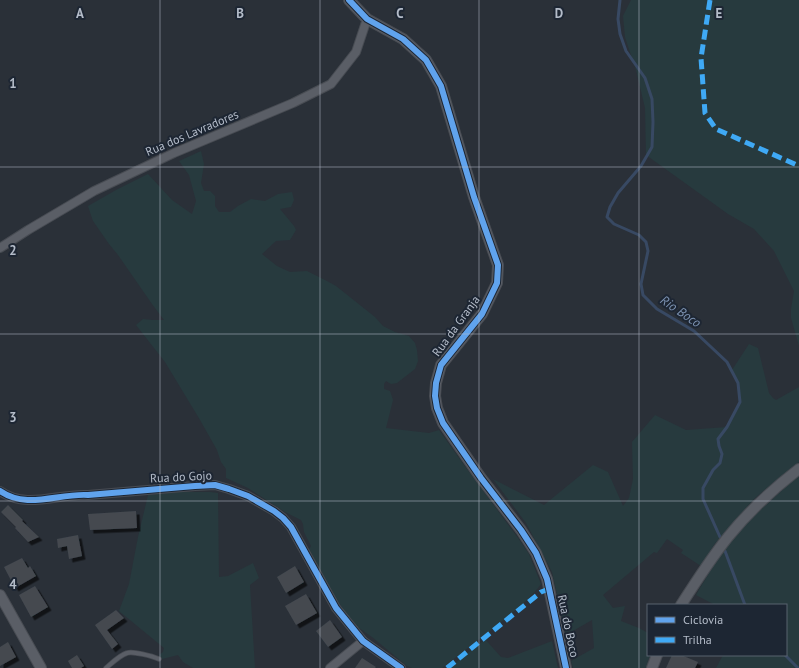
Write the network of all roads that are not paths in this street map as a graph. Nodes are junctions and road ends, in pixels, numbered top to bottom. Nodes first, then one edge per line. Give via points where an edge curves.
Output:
1 (349, 0) edge
2 (367, 19) junction
3 (0, 248) edge
4 (799, 469) edge
5 (0, 491) edge
6 (549, 589) joint
7 (0, 595) edge
8 (683, 604) edge
9 (363, 641) junction
10 (657, 656) edge
11 (159, 659) dead end
12 (41, 668) edge
13 (106, 668) edge
14 (330, 668) edge
15 (401, 668) edge
16 (566, 668) edge
17 (652, 668) edge

1 - 2 street, Rua da Granja
2 - 3 street, Rua dos Lavradores via 356,52 330,84 293,103 174,153 94,191
2 - 6 street, Rua da Granja via 403,40 426,60 441,86 474,197 498,265 497,283 482,314 440,366 435,396 437,408 443,423 536,553
4 - 8 street via 756,506 728,536
5 - 9 street, Rua do Gojo via 20,500 33,500 77,494 215,485 248,496 284,518 336,608
6 - 16 street, Rua do Boco
7 - 12 street
9 - 14 street
9 - 15 street, Rua do Gojo
10 - 17 street
11 - 13 lane via 128,652

